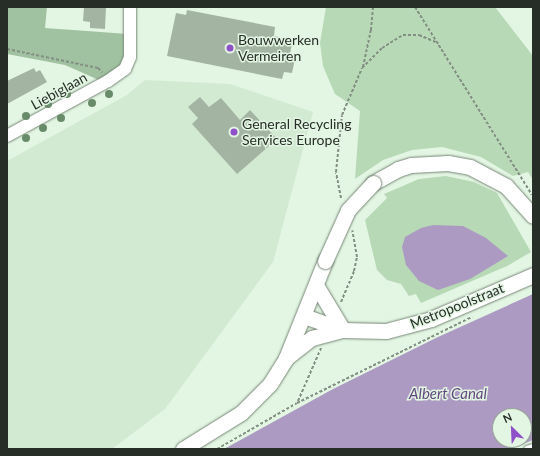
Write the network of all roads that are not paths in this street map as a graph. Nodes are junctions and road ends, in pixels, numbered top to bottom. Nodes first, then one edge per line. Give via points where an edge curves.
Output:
1 (130, 7) edge
2 (7, 136) edge
3 (533, 216) edge
4 (533, 275) edge
5 (316, 285) junction
6 (304, 316) junction
7 (343, 330) junction
8 (286, 358) junction
9 (533, 446) edge
10 (183, 449) edge
11 (527, 449) edge

1 - 2 street, Liebiglaan via 130,57 124,69 108,81
3 - 5 street, bridge via 506,186 470,168 448,164 411,165 398,169 374,183 348,210
4 - 7 street, Metropoolstraat via 408,326 366,332
5 - 6 street
5 - 7 street
6 - 7 street, Metropoolstraat
6 - 8 street
7 - 8 street via 312,338
8 - 10 street via 270,384 241,413
9 - 11 lane

